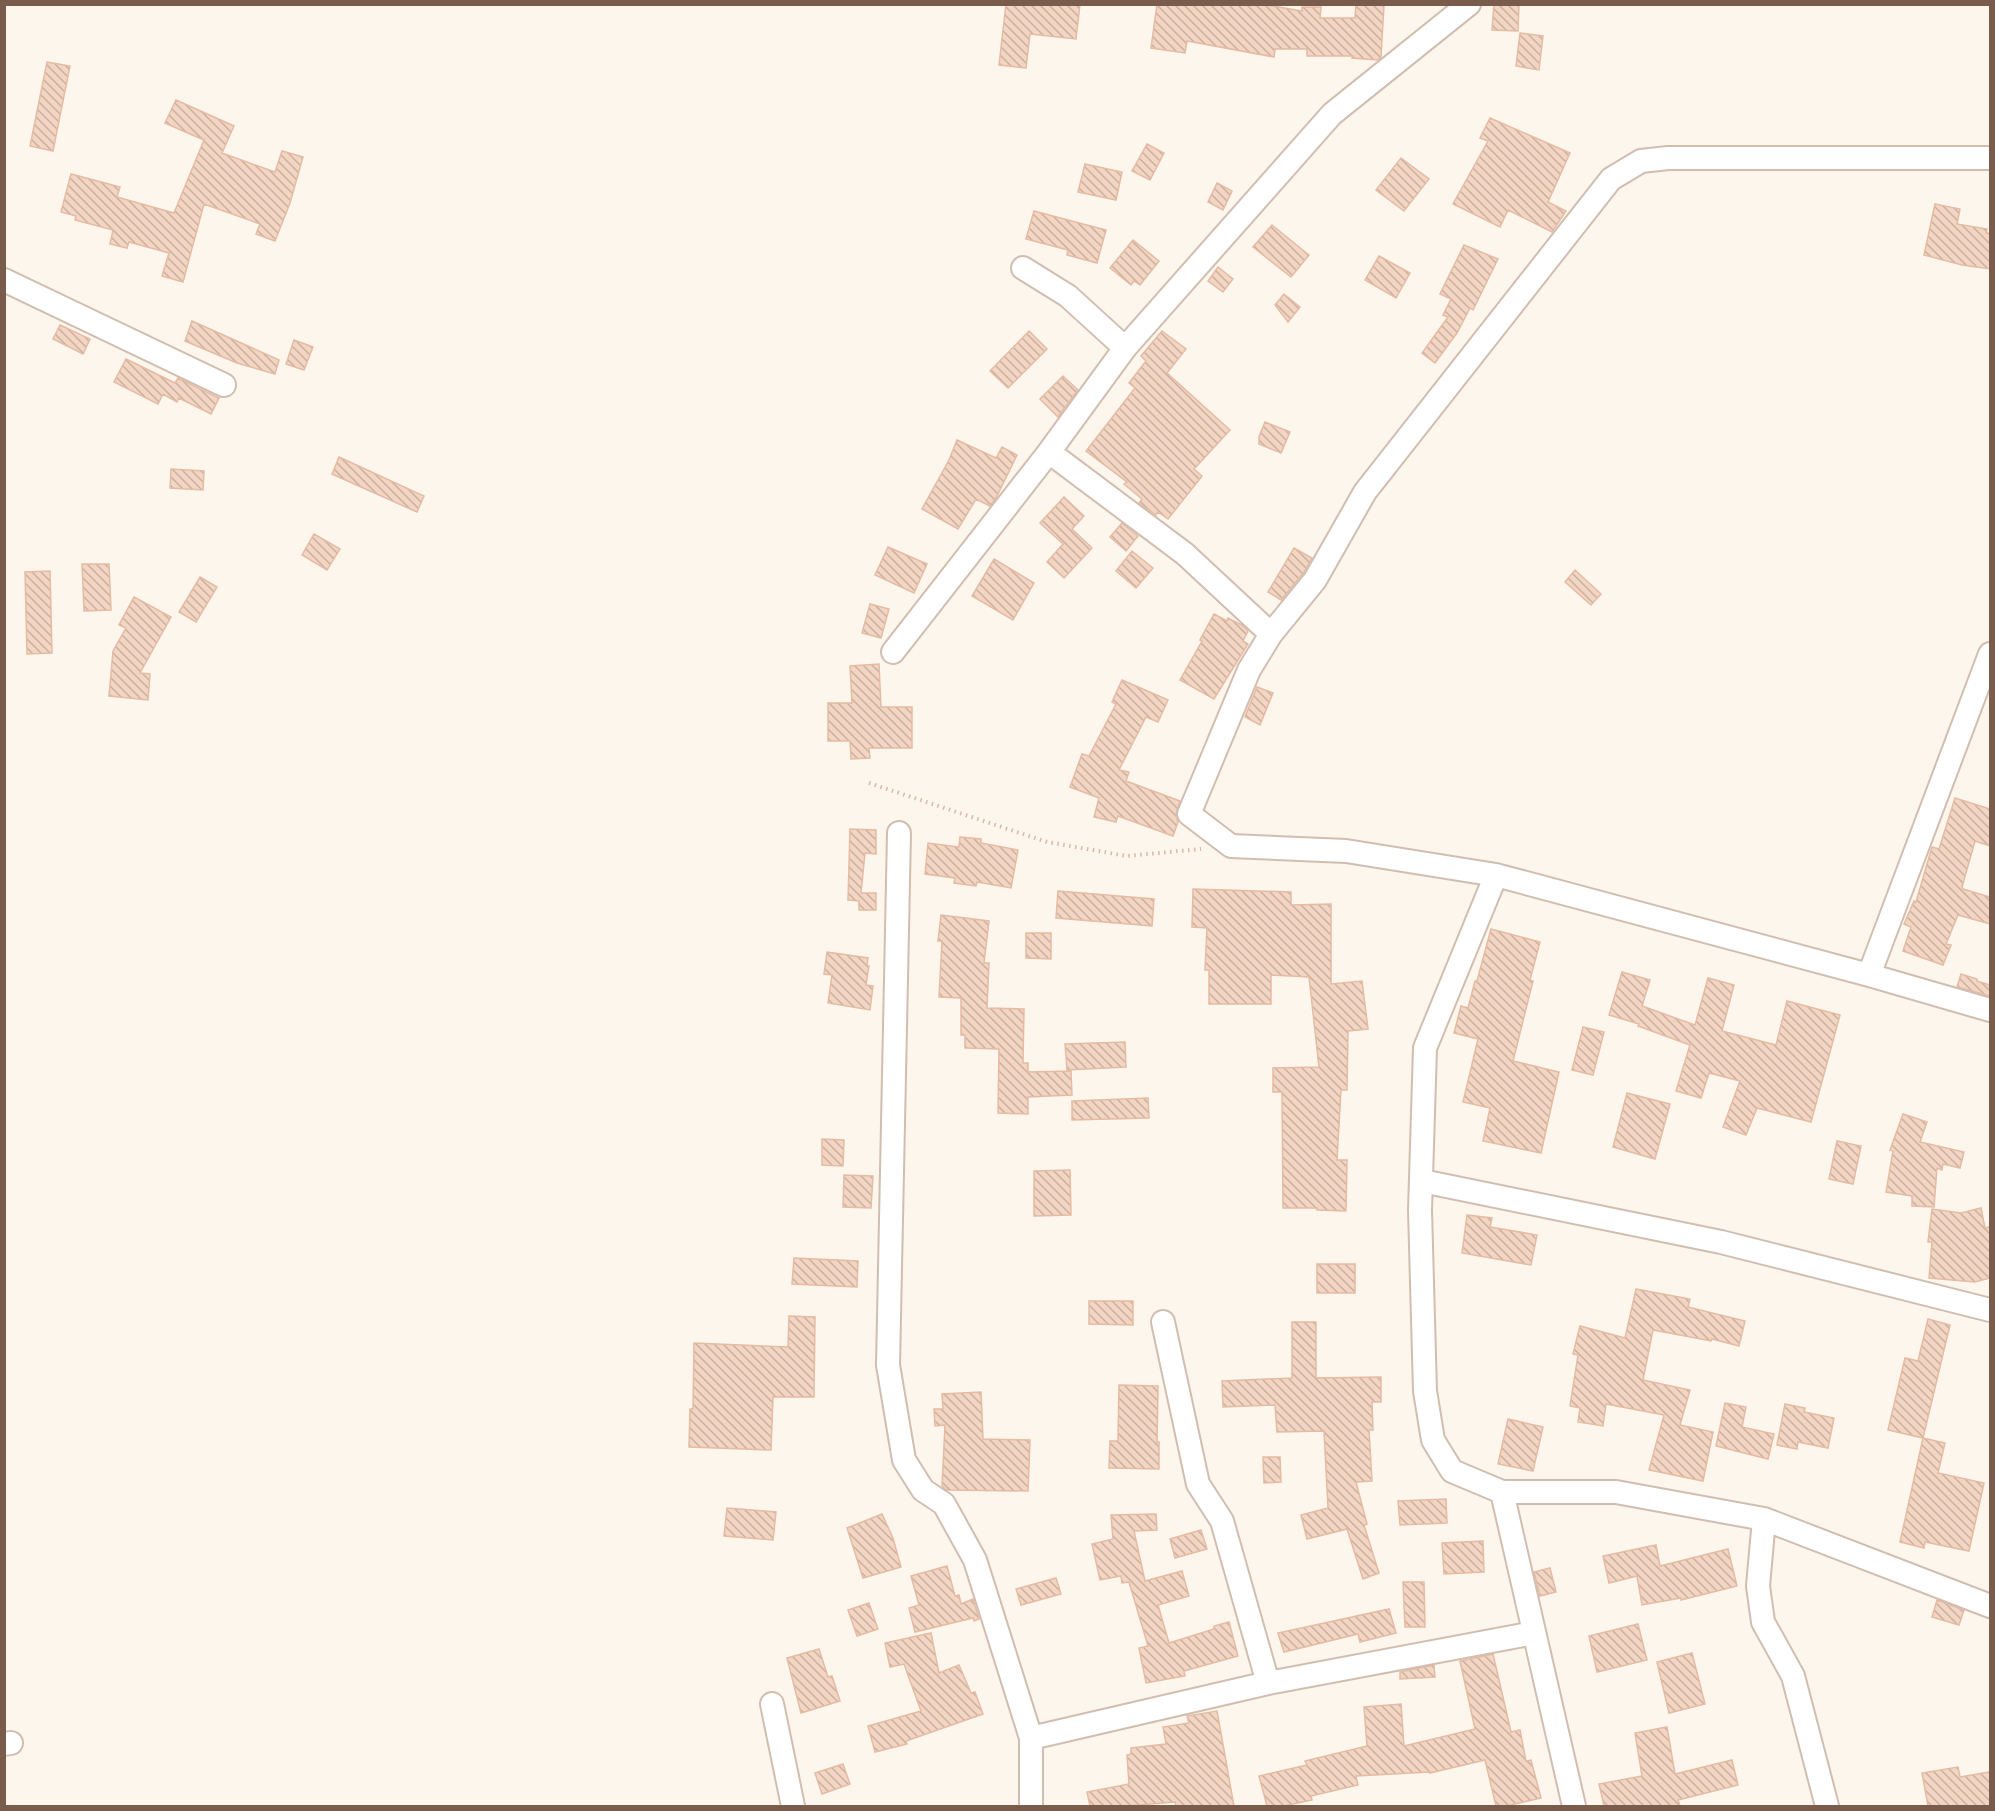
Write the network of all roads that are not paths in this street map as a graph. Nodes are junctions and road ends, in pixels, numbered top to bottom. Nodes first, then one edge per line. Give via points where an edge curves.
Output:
1 (1468, 4) edge
2 (1990, 158) edge
3 (1023, 268) dead end
4 (4, 280) edge
5 (1125, 348) junction
6 (224, 385) dead end
7 (1049, 452) junction
8 (1271, 634) junction
9 (893, 652) dead end
10 (1990, 654) edge
11 (899, 834) dead end
12 (1496, 875) junction
13 (1869, 975) junction
14 (1990, 1010) edge
15 (1422, 1180) junction
16 (1990, 1311) edge
17 (1163, 1322) dead end
18 (1502, 1492) junction
19 (1764, 1519) junction
20 (1990, 1606) edge
21 (1534, 1633) junction
22 (1269, 1683) junction
23 (772, 1704) dead end
24 (1031, 1738) junction
25 (793, 1806) edge
26 (1031, 1806) edge
27 (1574, 1806) edge
28 (1827, 1806) edge

1 - 5 street via 1332,114
2 - 8 street via 1668,158 1641,161 1611,179 1365,492 1315,580
3 - 5 street via 1068,296
4 - 6 street
5 - 7 street
7 - 8 street via 1185,554
7 - 9 street
8 - 12 street via 1249,670 1189,814 1231,846 1346,851
10 - 13 street
11 - 24 street via 888,1365 904,1460 922,1490 944,1504 975,1560
12 - 13 street
12 - 15 street via 1425,1048
13 - 14 street
15 - 16 street via 1720,1242
15 - 18 street via 1425,1391 1433,1440 1452,1471
17 - 22 street via 1198,1484 1222,1521
18 - 19 street via 1616,1492
18 - 21 street
19 - 20 street
19 - 28 street via 1758,1586 1763,1622 1792,1676
21 - 22 street
21 - 27 street
22 - 24 street
23 - 25 street
24 - 26 street

